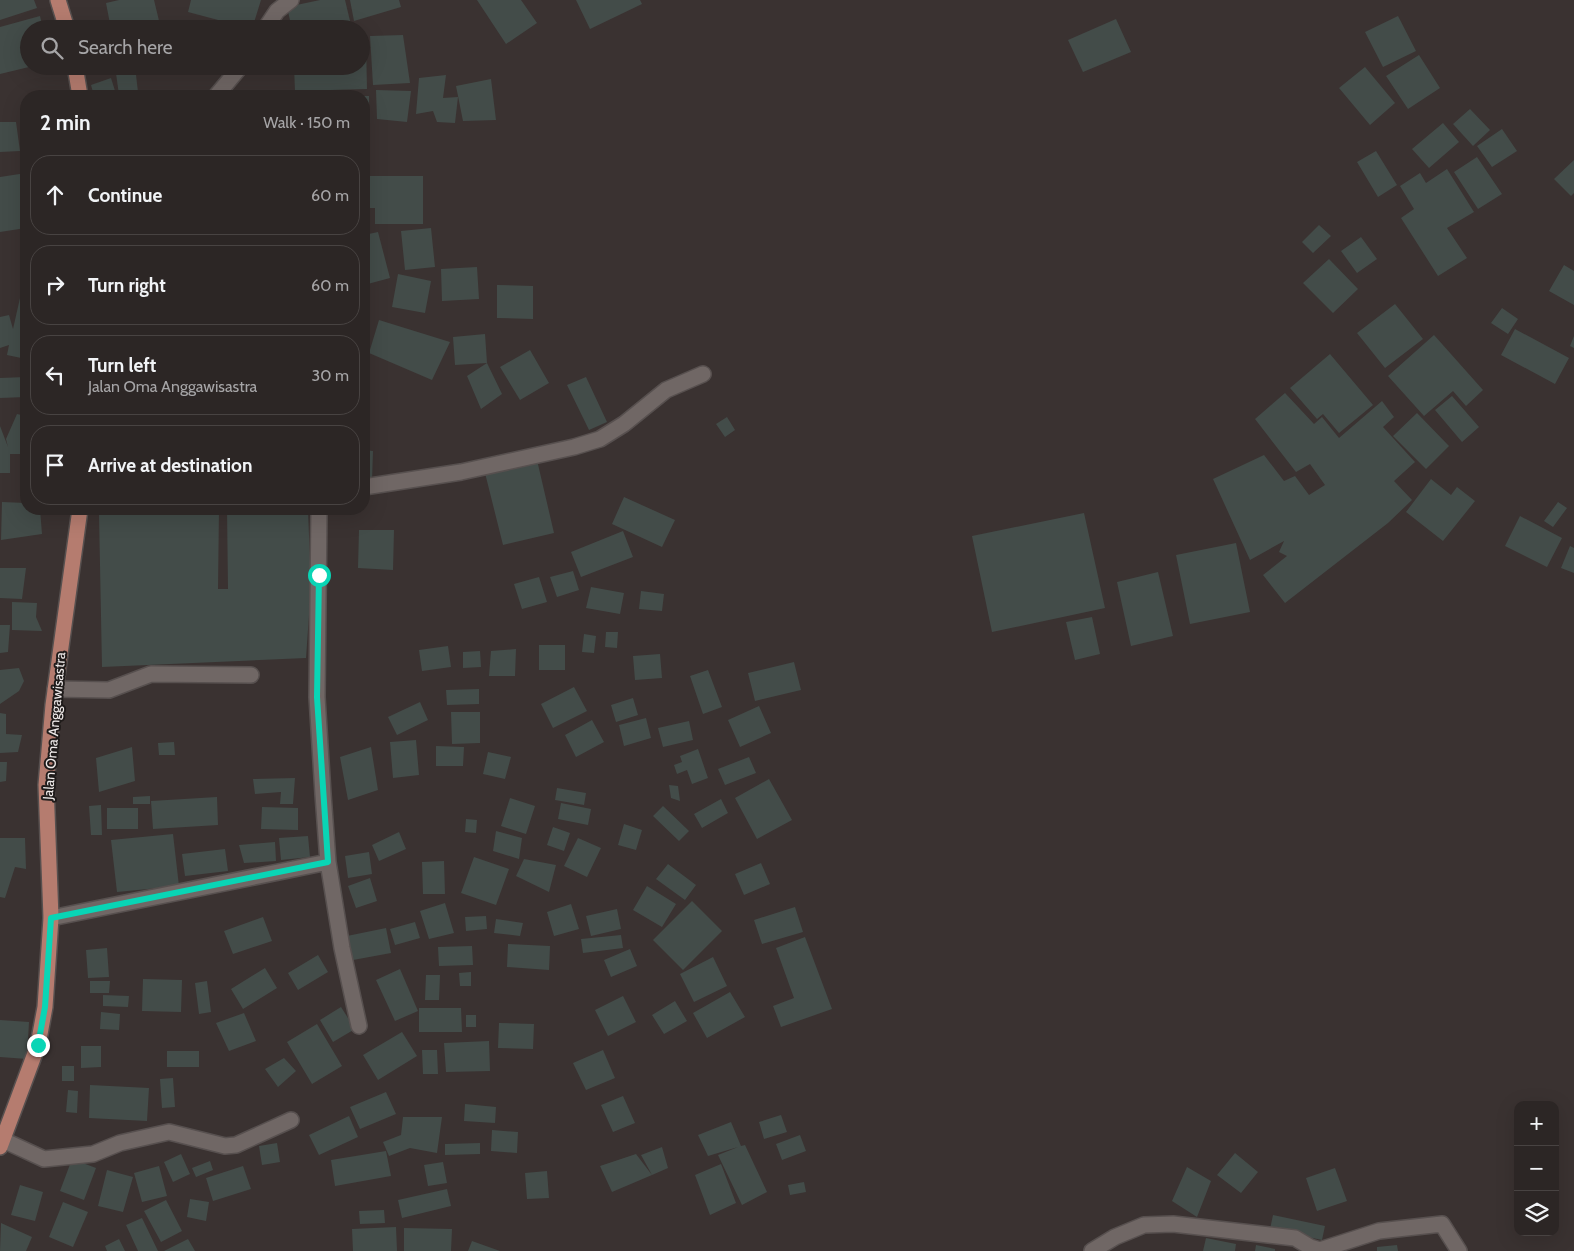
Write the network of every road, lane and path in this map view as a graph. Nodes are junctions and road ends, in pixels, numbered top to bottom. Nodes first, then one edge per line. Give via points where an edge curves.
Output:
1 (58, 0) edge
2 (291, 0) edge
3 (64, 20) edge
4 (271, 20) edge
5 (76, 75) edge
6 (234, 75) edge
7 (79, 90) edge
8 (221, 90) edge
9 (704, 374) dead end
10 (370, 486) edge
11 (79, 515) edge
12 (319, 515) edge
13 (251, 676) dead end
14 (55, 689) junction
15 (328, 862) junction
16 (51, 918) junction
17 (359, 1026) dead end
18 (291, 1120) dead end
19 (2, 1144) edge
20 (1092, 1251) edge
21 (1458, 1251) edge

1 - 3 main road
2 - 4 street
5 - 7 main road
6 - 8 street
9 - 10 street via 666,390 600,439 461,472
11 - 14 main road, Jalan Oma Anggawisastra
12 - 15 street via 317,697
13 - 14 street via 151,674 110,690
14 - 16 main road, Jalan Oma Anggawisastra via 46,785
15 - 16 street
15 - 17 street
16 - 19 main road, Jalan Oma Anggawisastra via 45,1007 38,1045
18 - 19 street via 236,1145 225,1146 169,1132 120,1143 93,1154 44,1159
20 - 21 street via 1137,1227 1173,1224 1295,1238 1320,1250 1379,1231 1442,1224

